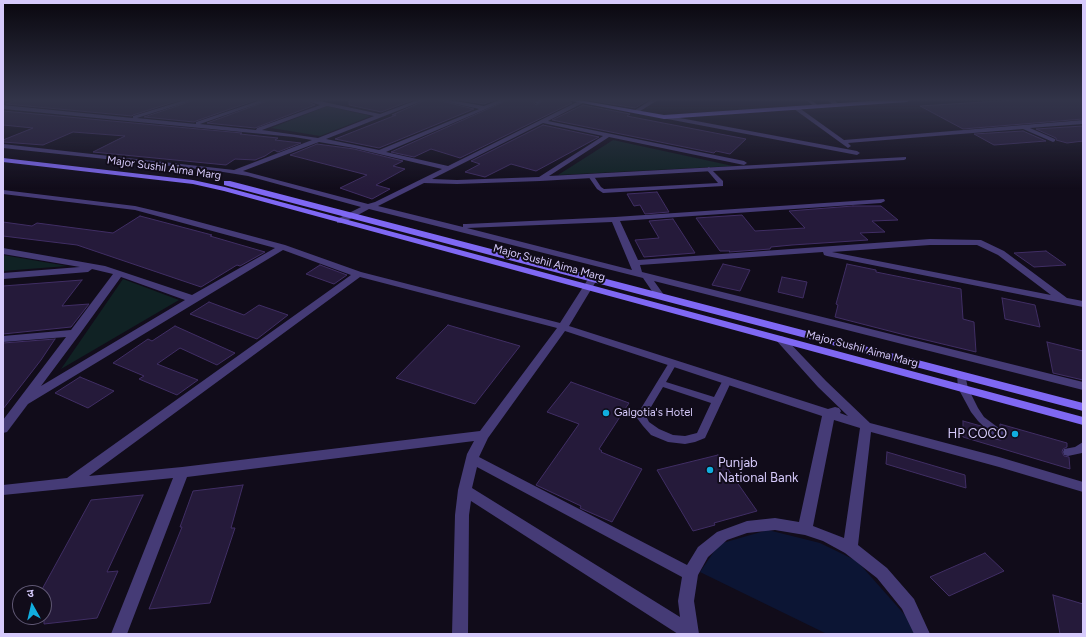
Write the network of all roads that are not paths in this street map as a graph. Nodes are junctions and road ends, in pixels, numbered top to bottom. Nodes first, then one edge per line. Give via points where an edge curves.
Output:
1 (257, 130) edge
2 (347, 130) edge
3 (433, 130) edge
4 (525, 130) edge
5 (583, 130) edge
6 (732, 130) edge
7 (825, 130) edge
8 (990, 130) edge
9 (1029, 130) edge
10 (608, 135) junction
11 (321, 140) junction
12 (1053, 140) dead end
13 (842, 142) junction
14 (3, 146) edge
15 (380, 152) junction
16 (857, 153) junction
17 (3, 156) edge
18 (904, 158) dead end
19 (3, 160) edge
20 (864, 160) junction
21 (758, 166) junction
22 (448, 168) junction
23 (710, 169) junction
24 (236, 172) junction
25 (591, 176) junction
26 (540, 179) junction
27 (423, 181) junction
28 (3, 192) edge
29 (881, 201) dead end
30 (373, 206) junction
31 (363, 217) junction
32 (352, 219) junction
33 (615, 219) junction
34 (455, 227) junction
35 (282, 247) junction
36 (814, 250) junction
37 (3, 251) edge
38 (635, 263) junction
39 (102, 268) junction
40 (119, 272) junction
41 (358, 274) junction
42 (642, 275) junction
43 (3, 276) edge
44 (590, 282) junction
45 (659, 295) junction
46 (193, 299) junction
47 (1064, 300) junction
48 (1083, 304) edge
49 (563, 327) junction
50 (75, 333) junction
51 (3, 339) edge
52 (780, 339) junction
53 (673, 363) junction
54 (961, 375) junction
55 (727, 380) junction
56 (661, 383) junction
57 (1083, 386) edge
58 (963, 388) junction
59 (24, 401) junction
60 (716, 401) junction
61 (846, 407) junction
62 (1083, 407) edge
63 (829, 413) junction
64 (1083, 421) edge
65 (866, 426) junction
66 (3, 429) edge
67 (484, 435) junction
68 (1000, 435) dead end
69 (1083, 446) edge
70 (1068, 452) dead end
71 (472, 459) junction
72 (182, 472) junction
73 (69, 484) junction
74 (1083, 487) edge
75 (3, 490) edge
76 (465, 490) junction
77 (805, 529) junction
78 (850, 548) junction
79 (690, 574) junction
80 (690, 633) edge
81 (119, 634) edge
82 (460, 634) edge
83 (922, 634) edge

1 - 11 street
2 - 11 street
3 - 15 street
4 - 22 street
5 - 10 street
6 - 16 street
7 - 13 street
8 - 13 street
9 - 12 street
10 - 21 street
10 - 26 street
11 - 15 street
11 - 24 street
13 - 16 street
14 - 24 street
15 - 22 street
16 - 20 street
17 - 32 street, Major Sushil Aima Marg via 218,181
18 - 20 street
19 - 32 street, Major Sushil Aima Marg via 193,182 340,221
20 - 21 street
21 - 23 street
22 - 27 street
23 - 25 street
23 - 25 lane via 721,185 603,191
24 - 30 street
25 - 26 street
26 - 27 street
27 - 30 street
28 - 35 street via 153,212
29 - 33 street
30 - 31 street
30 - 32 street
30 - 34 street
31 - 32 street, Major Sushil Aima Marg
31 - 44 street, Major Sushil Aima Marg
32 - 44 street, Major Sushil Aima Marg
33 - 34 street
33 - 38 street
34 - 42 street
35 - 41 street
35 - 46 street
36 - 38 street
36 - 47 street
36 - 47 street via 930,242 978,242 1001,253
37 - 39 street
38 - 42 street
39 - 40 street
39 - 43 street
40 - 46 street
40 - 50 street
41 - 49 street
41 - 73 street
42 - 45 street
42 - 57 street
44 - 45 street, Major Sushil Aima Marg
44 - 49 street
44 - 52 street, Major Sushil Aima Marg
45 - 54 street, Major Sushil Aima Marg
46 - 59 street
47 - 48 street
49 - 53 street
49 - 67 street
50 - 51 street
50 - 59 street
52 - 58 street, Major Sushil Aima Marg
52 - 61 street
53 - 55 street
53 - 56 lane
54 - 58 lane
54 - 62 street, Major Sushil Aima Marg
55 - 60 lane
55 - 63 street
56 - 60 lane
56 - 60 lane via 642,418 655,432 672,439 684,440 701,435
58 - 64 street, Major Sushil Aima Marg
58 - 68 lane via 981,419
59 - 66 street
61 - 63 street
61 - 65 street
63 - 65 street
63 - 77 street
65 - 74 street
65 - 78 street
67 - 71 street
67 - 72 street
69 - 70 lane
71 - 76 street
71 - 79 street
72 - 73 street
72 - 81 street
73 - 75 street
76 - 80 street
76 - 82 street via 462,515
77 - 78 street
77 - 79 street via 775,524 747,527 722,536 703,552
78 - 83 street via 882,573 908,604
79 - 80 street via 686,601

